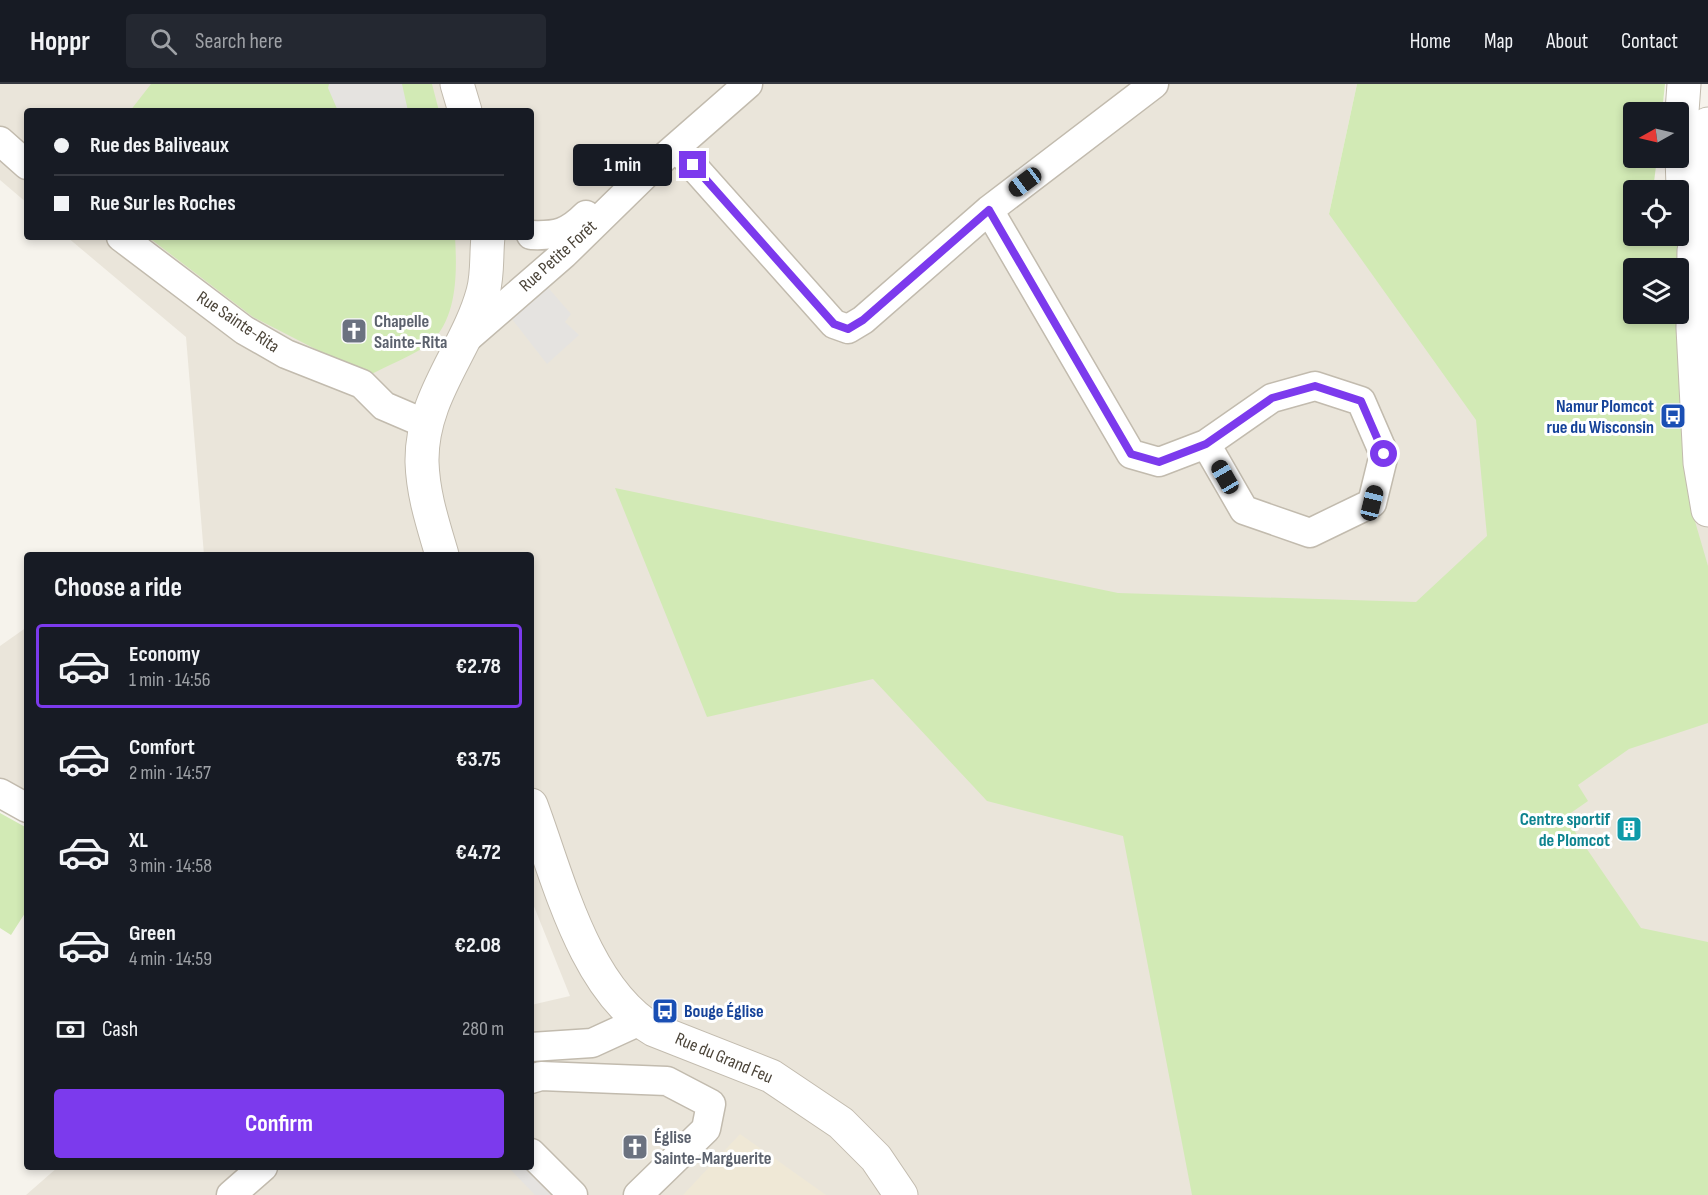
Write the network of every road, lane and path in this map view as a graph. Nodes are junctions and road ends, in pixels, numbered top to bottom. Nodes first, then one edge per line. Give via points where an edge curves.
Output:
1 (458, 84) edge
2 (748, 84) edge
3 (1154, 84) edge
4 (1684, 84) edge
5 (464, 108) edge
6 (1708, 124) edge
7 (0, 141) edge
8 (677, 148) junction
9 (24, 162) edge
10 (652, 168) junction
11 (989, 210) junction
12 (534, 235) edge
13 (125, 240) edge
14 (488, 240) edge
15 (1694, 251) junction
16 (462, 342) junction
17 (426, 424) junction
18 (1206, 444) junction
19 (1708, 510) edge
20 (441, 552) edge
21 (0, 793) edge
22 (24, 806) edge
23 (534, 813) edge
24 (640, 1021) junction
25 (534, 1047) edge
26 (534, 1078) edge
27 (534, 1156) edge
28 (260, 1170) edge
29 (231, 1195) edge
30 (573, 1195) edge
31 (638, 1195) edge
32 (901, 1195) edge

1 - 5 street
2 - 8 street, Rue Petite Forêt
3 - 11 street
4 - 15 street via 1684,223
6 - 15 street via 1702,213
7 - 9 street
8 - 10 street, Rue Petite Forêt
8 - 11 street via 834,324 848,329
10 - 12 street, Rue Petite Forêt via 627,174 572,229 550,236
10 - 16 street, Rue Petite Forêt via 564,254
11 - 18 street via 1131,454 1159,462
13 - 17 street, Rue Sainte-Rita via 244,330 286,354 362,384 384,406
14 - 16 street via 483,291
15 - 19 street via 1693,328 1700,463
16 - 17 street via 441,379
17 - 20 street via 424,496
18 - 18 street via 1272,398 1315,386 1361,401 1384,454 1372,503 1310,533 1244,510
21 - 22 street
23 - 24 street, Rue du Grand Feu via 573,920 603,981
24 - 25 street via 592,1043
24 - 32 street, Rue du Grand Feu via 771,1076 841,1123 876,1158
26 - 31 street via 667,1081 711,1104 706,1129
27 - 30 street
28 - 29 street

